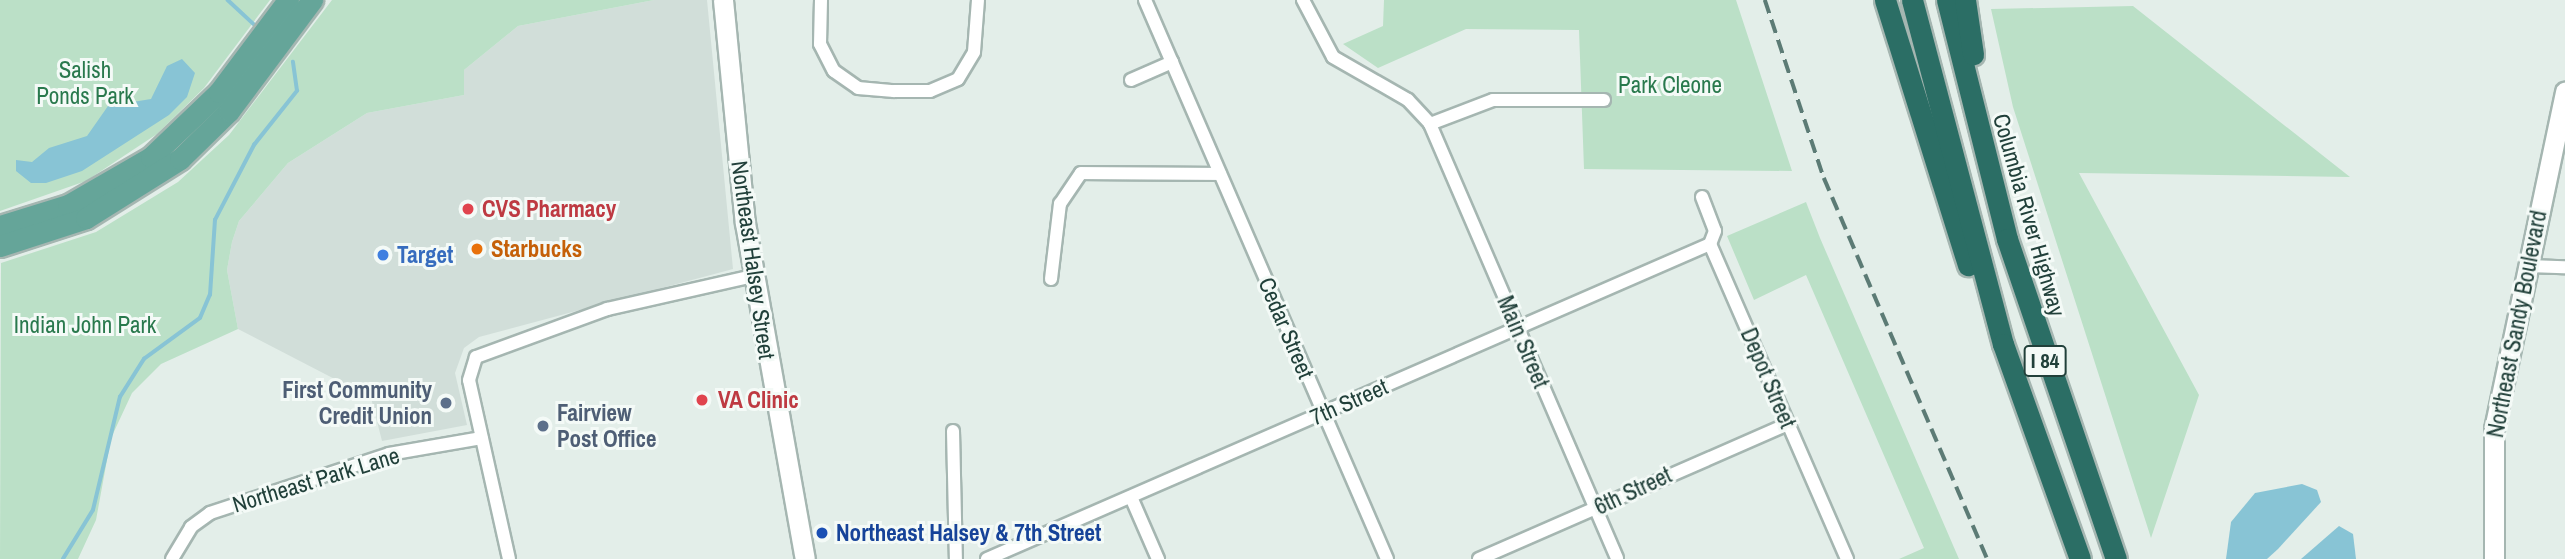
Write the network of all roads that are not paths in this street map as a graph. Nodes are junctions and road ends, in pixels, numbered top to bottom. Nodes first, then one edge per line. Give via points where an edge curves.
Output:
1 (288, 0) edge
2 (312, 0) edge
3 (723, 0) edge
4 (821, 0) edge
5 (978, 0) edge
6 (1145, 0) edge
7 (1303, 0) edge
8 (1885, 0) edge
9 (1912, 0) edge
10 (1947, 0) edge
11 (1965, 0) edge
12 (1172, 62) junction
13 (1131, 80) dead end
14 (2565, 91) edge
15 (1604, 100) dead end
16 (1430, 124) junction
17 (1985, 160) junction
18 (1220, 174) junction
19 (1702, 197) dead end
20 (0, 226) edge
21 (1710, 244) junction
22 (0, 246) edge
23 (2527, 265) junction
24 (2565, 267) edge
25 (753, 276) junction
26 (1051, 279) dead end
27 (1517, 327) junction
28 (2003, 344) junction
29 (1322, 414) junction
30 (1788, 424) junction
31 (953, 431) dead end
32 (482, 438) junction
33 (1130, 497) junction
34 (1595, 509) junction
35 (172, 559) edge
36 (509, 559) edge
37 (805, 559) edge
38 (956, 559) edge
39 (987, 559) edge
40 (1157, 559) edge
41 (1387, 559) edge
42 (1479, 559) edge
43 (1617, 559) edge
44 (1847, 559) edge
45 (2080, 559) edge
46 (2116, 559) edge
47 (2494, 559) edge

1 - 20 main road via 219,92 151,157 77,200
2 - 22 main road via 229,111 180,159 102,210
3 - 25 main road, Northeast Halsey Street
4 - 5 street via 820,44 834,71 858,88 930,91 958,79 974,52
6 - 12 street, Cedar Street
7 - 16 street via 1316,35 1333,57 1408,100
8 - 28 highway via 1955,236
9 - 28 highway, I 84
10 - 17 highway, Columbia River Highway / I 84
11 - 17 highway
12 - 13 street
12 - 18 street, Cedar Street
14 - 23 main road, Northeast Sandy Boulevard
15 - 16 street via 1493,100
16 - 27 street, Main Street
17 - 46 highway, Columbia River Highway / I 84 via 2056,395
18 - 26 street via 1081,173 1060,204
18 - 29 street, Cedar Street
19 - 21 street, Depot Street via 1715,231
21 - 27 street, 7th Street
21 - 30 street, Depot Street
23 - 24 street
23 - 47 main road, Northeast Sandy Boulevard via 2494,429
25 - 32 street via 607,309 548,336 476,357 469,380
25 - 37 main road, Northeast Halsey Street
27 - 29 street, 7th Street
27 - 34 street, Main Street
28 - 45 highway, I 84
29 - 33 street, 7th Street
29 - 41 street, Cedar Street
30 - 34 street, 6th Street
30 - 44 street, Depot Street
31 - 38 street
32 - 35 street, Northeast Park Lane via 389,454 210,513 191,527
32 - 36 street
33 - 39 street, 7th Street
33 - 40 street
34 - 42 street, 6th Street
34 - 43 street, Main Street

